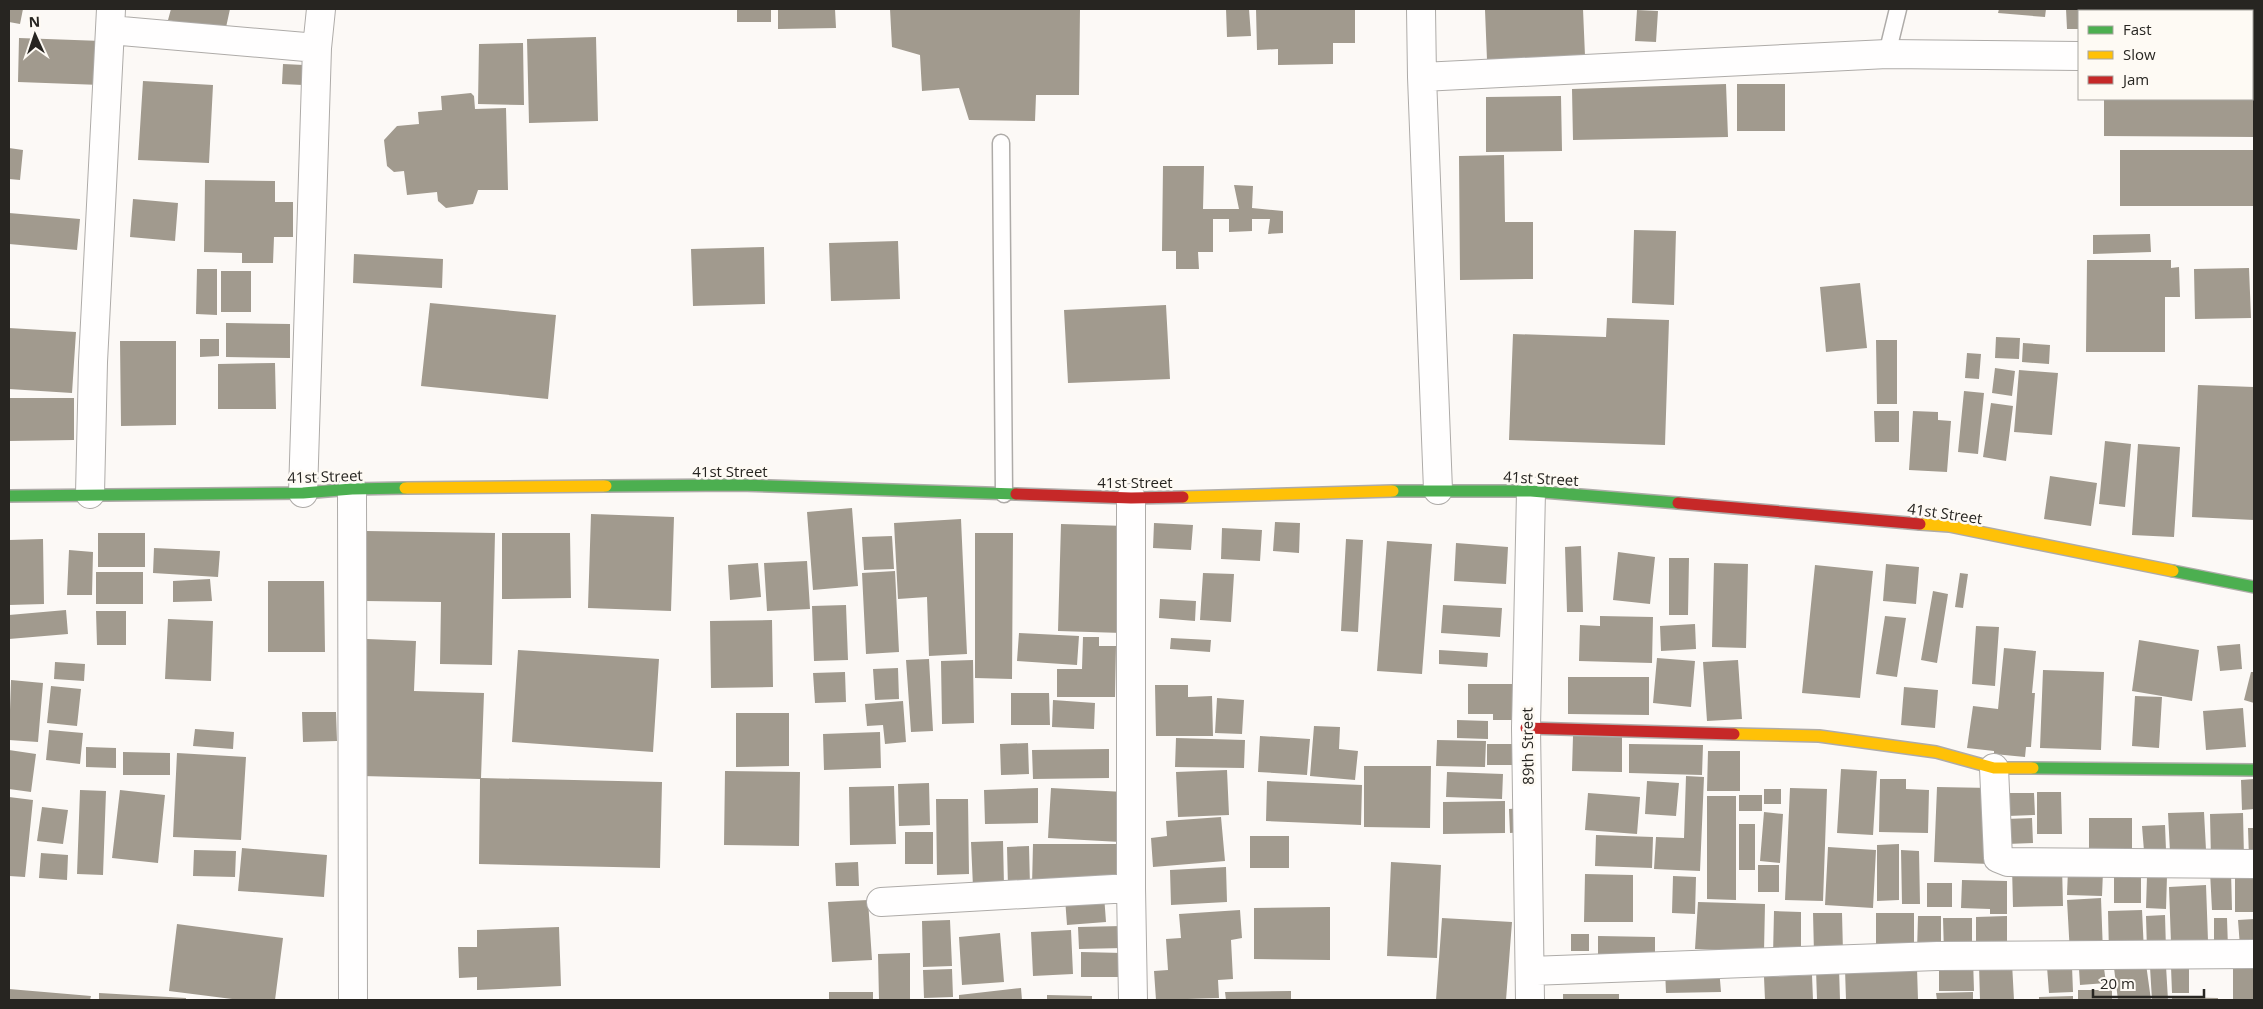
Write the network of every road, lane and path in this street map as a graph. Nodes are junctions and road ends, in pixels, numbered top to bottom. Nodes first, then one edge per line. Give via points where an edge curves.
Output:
1 (321, 9) edge
2 (1421, 9) edge
3 (1898, 9) edge
4 (110, 19) edge
5 (317, 48) junction
6 (1887, 54) junction
7 (2078, 56) edge
8 (1422, 77) junction
9 (1001, 143) dead end
10 (352, 489) junction
11 (1438, 490) junction
12 (1531, 491) junction
13 (303, 492) junction
14 (90, 494) junction
15 (1004, 494) junction
16 (9, 496) edge
17 (1131, 498) junction
18 (2254, 587) edge
19 (1526, 728) junction
20 (1994, 768) junction
21 (2254, 770) edge
22 (2254, 864) edge
23 (1131, 888) junction
24 (881, 902) dead end
25 (2254, 954) edge
26 (1530, 972) junction
27 (353, 1000) edge
28 (1133, 1000) edge
29 (1530, 1000) edge

1 - 5 street
2 - 8 street
3 - 6 lane
4 - 5 street
4 - 14 street via 93,362
5 - 13 street
6 - 7 street
6 - 8 street
8 - 11 street
9 - 15 lane
10 - 13 main road, 41st Street
10 - 15 main road, 41st Street via 739,485
10 - 27 street
11 - 12 main road, 41st Street
11 - 17 main road, 41st Street
12 - 18 main road, 41st Street via 1949,526
12 - 19 street, 89th Street
13 - 14 main road, 41st Street
14 - 16 main road, 41st Street
15 - 17 main road, 41st Street
17 - 23 street
19 - 20 main road via 1820,736 1936,752
19 - 26 street, 89th Street
20 - 21 main road
20 - 22 street via 1998,858 2008,862
23 - 24 street
23 - 28 street
25 - 26 street via 1937,956
26 - 29 street, 89th Street

